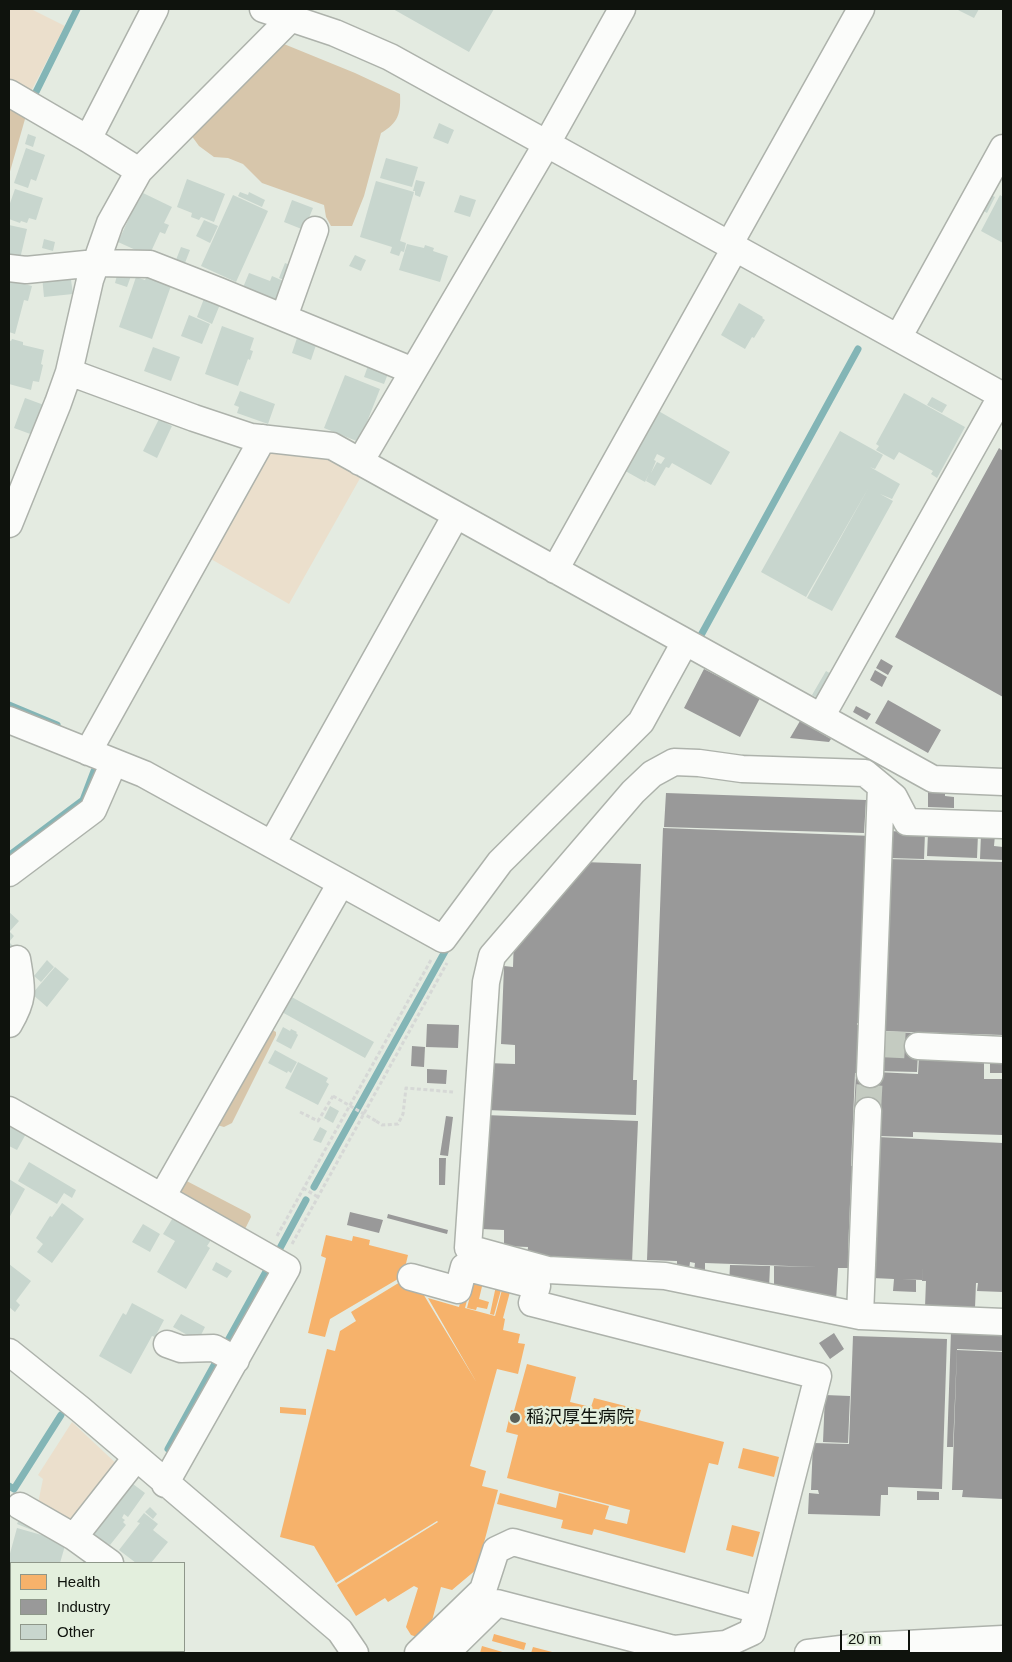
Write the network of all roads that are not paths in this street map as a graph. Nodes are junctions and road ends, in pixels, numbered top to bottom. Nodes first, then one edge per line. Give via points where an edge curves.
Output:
1 (154, 9) edge
2 (263, 9) edge
3 (622, 9) edge
4 (861, 9) edge
5 (300, 16) edge
6 (9, 93) edge
7 (88, 138) junction
8 (546, 145) junction
9 (1003, 148) edge
10 (139, 171) junction
11 (314, 230) dead end
12 (732, 247) junction
13 (96, 263) junction
14 (9, 268) edge
15 (284, 317) junction
16 (898, 338) junction
17 (413, 371) junction
18 (68, 372) junction
19 (1003, 396) edge
20 (263, 438) junction
21 (360, 462) junction
22 (456, 515) junction
23 (10, 518) edge
24 (555, 570) junction
25 (685, 642) junction
26 (822, 717) junction
27 (9, 720) edge
28 (88, 752) junction
29 (114, 762) junction
30 (1003, 782) edge
31 (882, 787) junction
32 (1003, 825) edge
33 (272, 844) junction
34 (9, 873) edge
35 (342, 883) junction
36 (17, 960) dead end
37 (9, 1024) edge
38 (918, 1046) tunnel mouth
39 (1003, 1050) edge
40 (870, 1074) tunnel mouth
41 (9, 1110) edge
42 (868, 1111) tunnel mouth
43 (162, 1197) junction
44 (411, 1278) dead end
45 (860, 1316) junction
46 (1003, 1322) edge
47 (167, 1344) dead end
48 (9, 1352) edge
49 (236, 1360) junction
50 (136, 1458) junction
51 (165, 1484) junction
52 (20, 1506) dead end
53 (74, 1537) junction
54 (109, 1562) edge
55 (490, 1597) junction
56 (758, 1610) junction
57 (1003, 1639) edge
58 (355, 1653) edge
59 (418, 1653) edge
60 (446, 1653) edge
61 (808, 1653) edge

1 - 7 street
2 - 5 street
3 - 8 street
4 - 12 street
5 - 8 street via 390,57
5 - 10 street
6 - 7 street
7 - 10 street
8 - 12 street
8 - 17 street
9 - 16 street
10 - 13 street via 110,223
11 - 15 street
12 - 16 street
12 - 24 street
13 - 14 street via 26,270
13 - 15 street via 150,264
13 - 18 street
15 - 17 street
16 - 19 street
17 - 21 street
18 - 20 street via 194,418
18 - 23 street
19 - 26 street
20 - 21 street via 332,446
20 - 28 street
21 - 22 street
22 - 24 street
22 - 33 street
24 - 25 street
25 - 26 street
25 - 35 street via 641,722 500,862 443,939
26 - 30 street via 933,779
27 - 28 street
28 - 29 street
29 - 33 street via 144,774
29 - 34 street via 93,810
31 - 32 street via 894,797 906,822
31 - 40 street via 875,1044
31 - 45 street via 865,773 742,769 674,762 652,774 633,792 492,956 486,982 468,1248 548,1270 665,1276
33 - 35 street
35 - 43 street
36 - 37 street via 22,992
38 - 39 street
41 - 43 street
42 - 45 street
43 - 49 street via 287,1268
44 - 56 street via 458,1290 464,1267 537,1286 532,1303 818,1376
45 - 46 street
47 - 49 street via 181,1348 214,1348
48 - 50 street
49 - 51 street
50 - 51 street
50 - 53 street
51 - 58 street via 340,1631
52 - 53 street
53 - 54 street
55 - 56 street via 674,1649 726,1644 752,1632
55 - 56 street via 496,1550 513,1542
55 - 59 street
55 - 60 street
57 - 61 street via 866,1646

